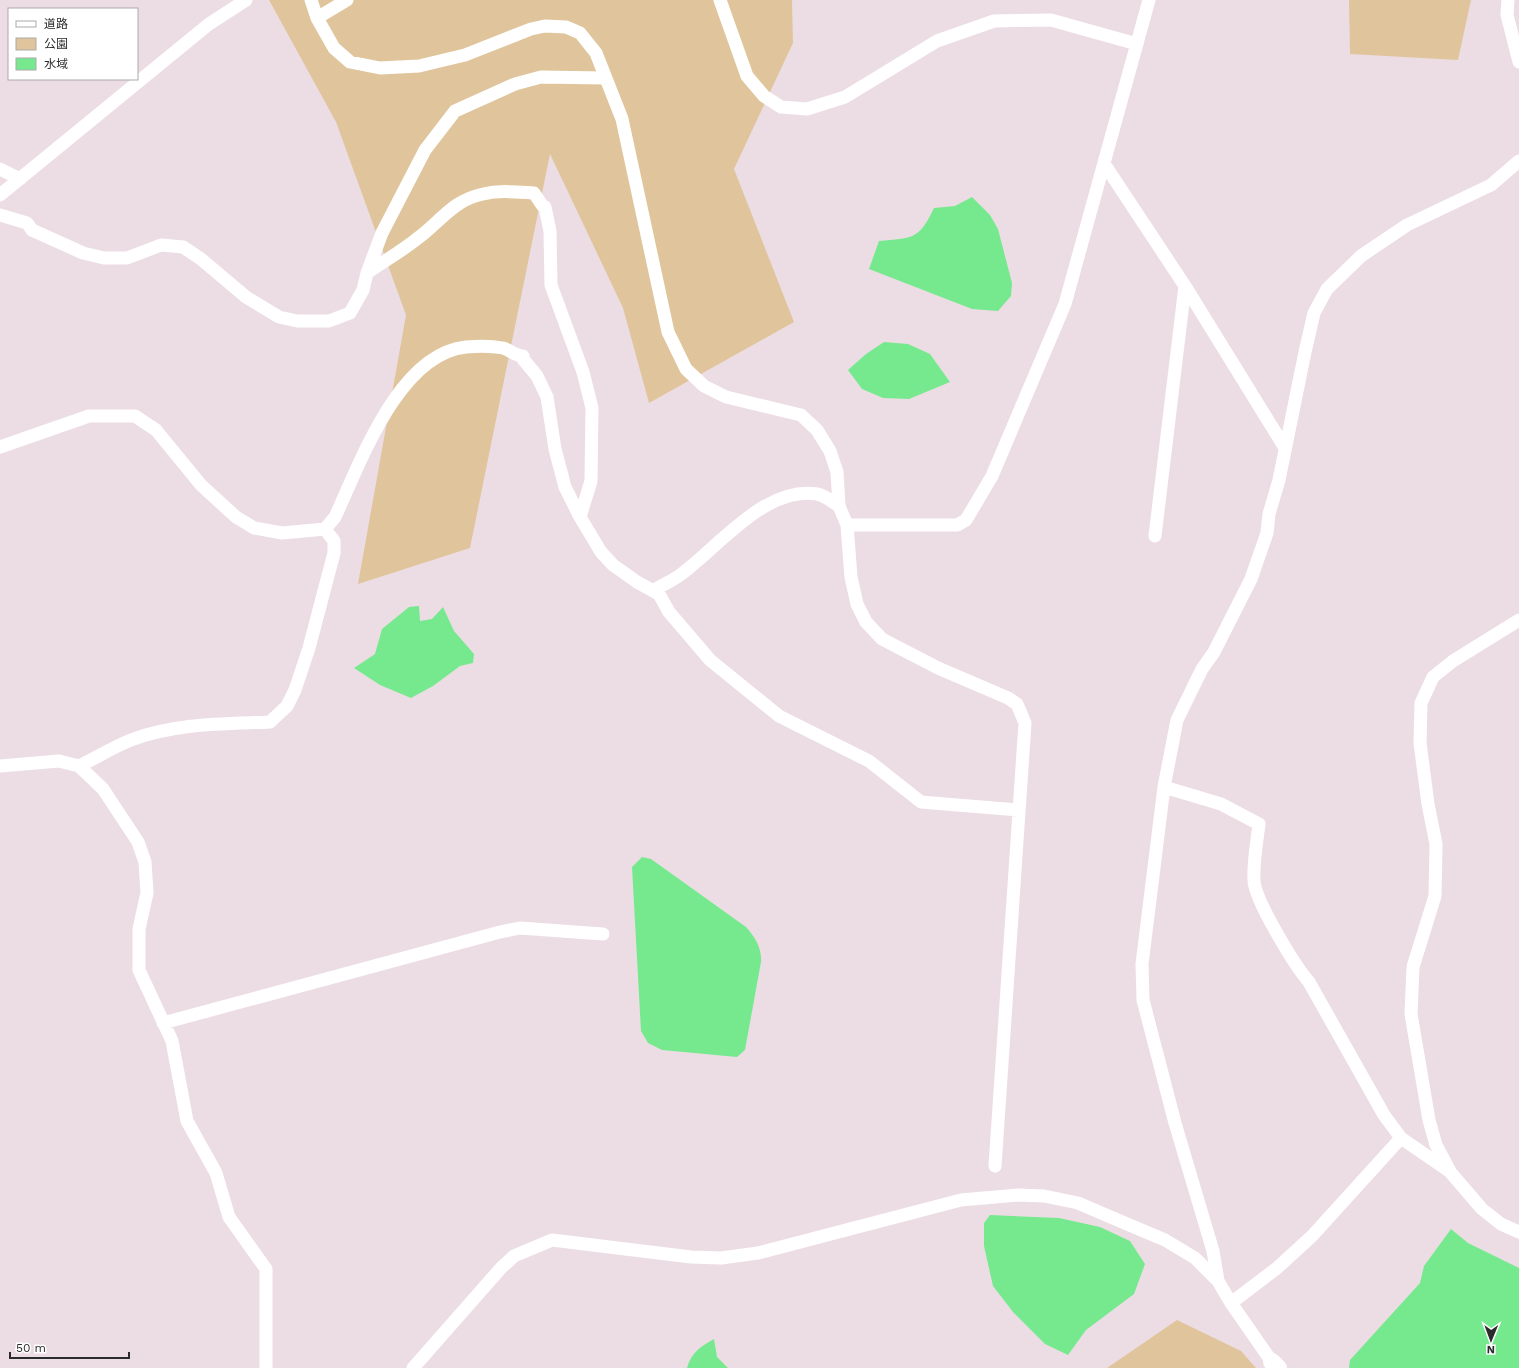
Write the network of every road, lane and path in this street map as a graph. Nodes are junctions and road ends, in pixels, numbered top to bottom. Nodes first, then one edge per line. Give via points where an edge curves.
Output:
1 (246, 0) edge
2 (312, 0) edge
3 (347, 0) edge
4 (720, 0) edge
5 (1149, 0) edge
6 (1508, 0) edge
7 (317, 18) junction
8 (1137, 44) junction
9 (1519, 62) edge
10 (605, 78) junction
11 (1519, 161) edge
12 (1105, 165) junction
13 (0, 169) edge
14 (20, 179) junction
15 (0, 195) edge
16 (0, 215) edge
17 (367, 273) junction
18 (1185, 286) junction
19 (0, 447) edge
20 (1285, 448) junction
21 (839, 506) junction
22 (580, 517) junction
23 (847, 525) junction
24 (325, 529) junction
25 (1155, 536) dead end
26 (653, 591) junction
27 (1519, 620) edge
28 (0, 766) edge
29 (79, 766) junction
30 (1164, 787) junction
31 (1019, 810) junction
32 (603, 934) dead end
33 (163, 1023) junction
34 (1401, 1138) junction
35 (995, 1166) dead end
36 (1451, 1173) junction
37 (1519, 1232) edge
38 (1218, 1281) junction
39 (1231, 1304) junction
40 (1275, 1365) edge
41 (266, 1368) edge
42 (413, 1368) edge

1 - 14 street via 209,24
2 - 7 street
3 - 7 street
4 - 8 street via 747,76 764,96 781,106 807,109 845,97 937,41 994,21 1051,20
5 - 8 street
6 - 9 street via 1507,15
7 - 10 street via 334,48 350,62 380,68 419,66 465,55 531,29 545,26 566,27 580,33 596,53
8 - 12 street
10 - 17 street via 541,77 515,84 455,111 425,150 382,233
10 - 21 street via 622,119 668,332 686,369 704,386 726,397 800,415 817,430 830,451 837,472
11 - 20 street via 1491,185 1407,225 1362,256 1327,289 1314,313
12 - 18 street
12 - 23 street via 1065,304 992,476 966,520 957,525
13 - 14 street
14 - 15 street
16 - 17 street via 27,223 32,230 83,253 104,258 128,258 160,245 183,247 246,298 279,317 296,321 329,321 350,313 363,290
17 - 22 street via 419,238 445,213 464,201 496,191 534,193 545,207 550,231 550,285 583,372 592,408 591,481
18 - 20 street
18 - 25 street
19 - 24 street via 89,416 135,416 156,430 201,485 236,517 254,528 282,533
20 - 30 street via 1267,533 1251,579 1177,720
21 - 23 street
21 - 26 street via 819,494 783,497 759,509 683,574
22 - 24 street via 565,487 555,449 547,397 537,376 523,356 503,348 466,347 448,352 430,362 404,386 383,415 335,517
22 - 26 street via 601,552 613,565
23 - 31 street via 851,577 857,604 866,622 882,639 1017,704 1025,723
24 - 29 street via 334,541 334,553 309,648 287,706 270,722 203,725 155,733 131,740
26 - 31 street via 659,594 669,612 710,660 779,716 869,761 921,802
27 - 36 street via 1453,661 1433,677 1421,703 1420,744 1436,844 1436,896 1413,967 1411,1014 1428,1120 1436,1145
28 - 29 street via 59,761
29 - 33 street via 103,789 138,842 145,862 147,893 139,929 139,970
30 - 34 street via 1221,804 1259,824 1254,881 1265,911 1384,1115
30 - 38 street via 1142,964 1143,1000 1175,1123 1213,1251
31 - 35 street
32 - 33 street via 520,928 500,932
33 - 41 street via 172,1041 187,1121 216,1173 228,1217 266,1269
34 - 36 street
34 - 39 street via 1312,1236 1277,1268
36 - 37 street via 1482,1209 1501,1224
38 - 39 street
38 - 42 street via 1194,1258 1165,1240 1078,1203 1044,1196 1018,1195 961,1200 758,1252 721,1258 691,1258 552,1240 514,1256 461,1311
39 - 40 street

